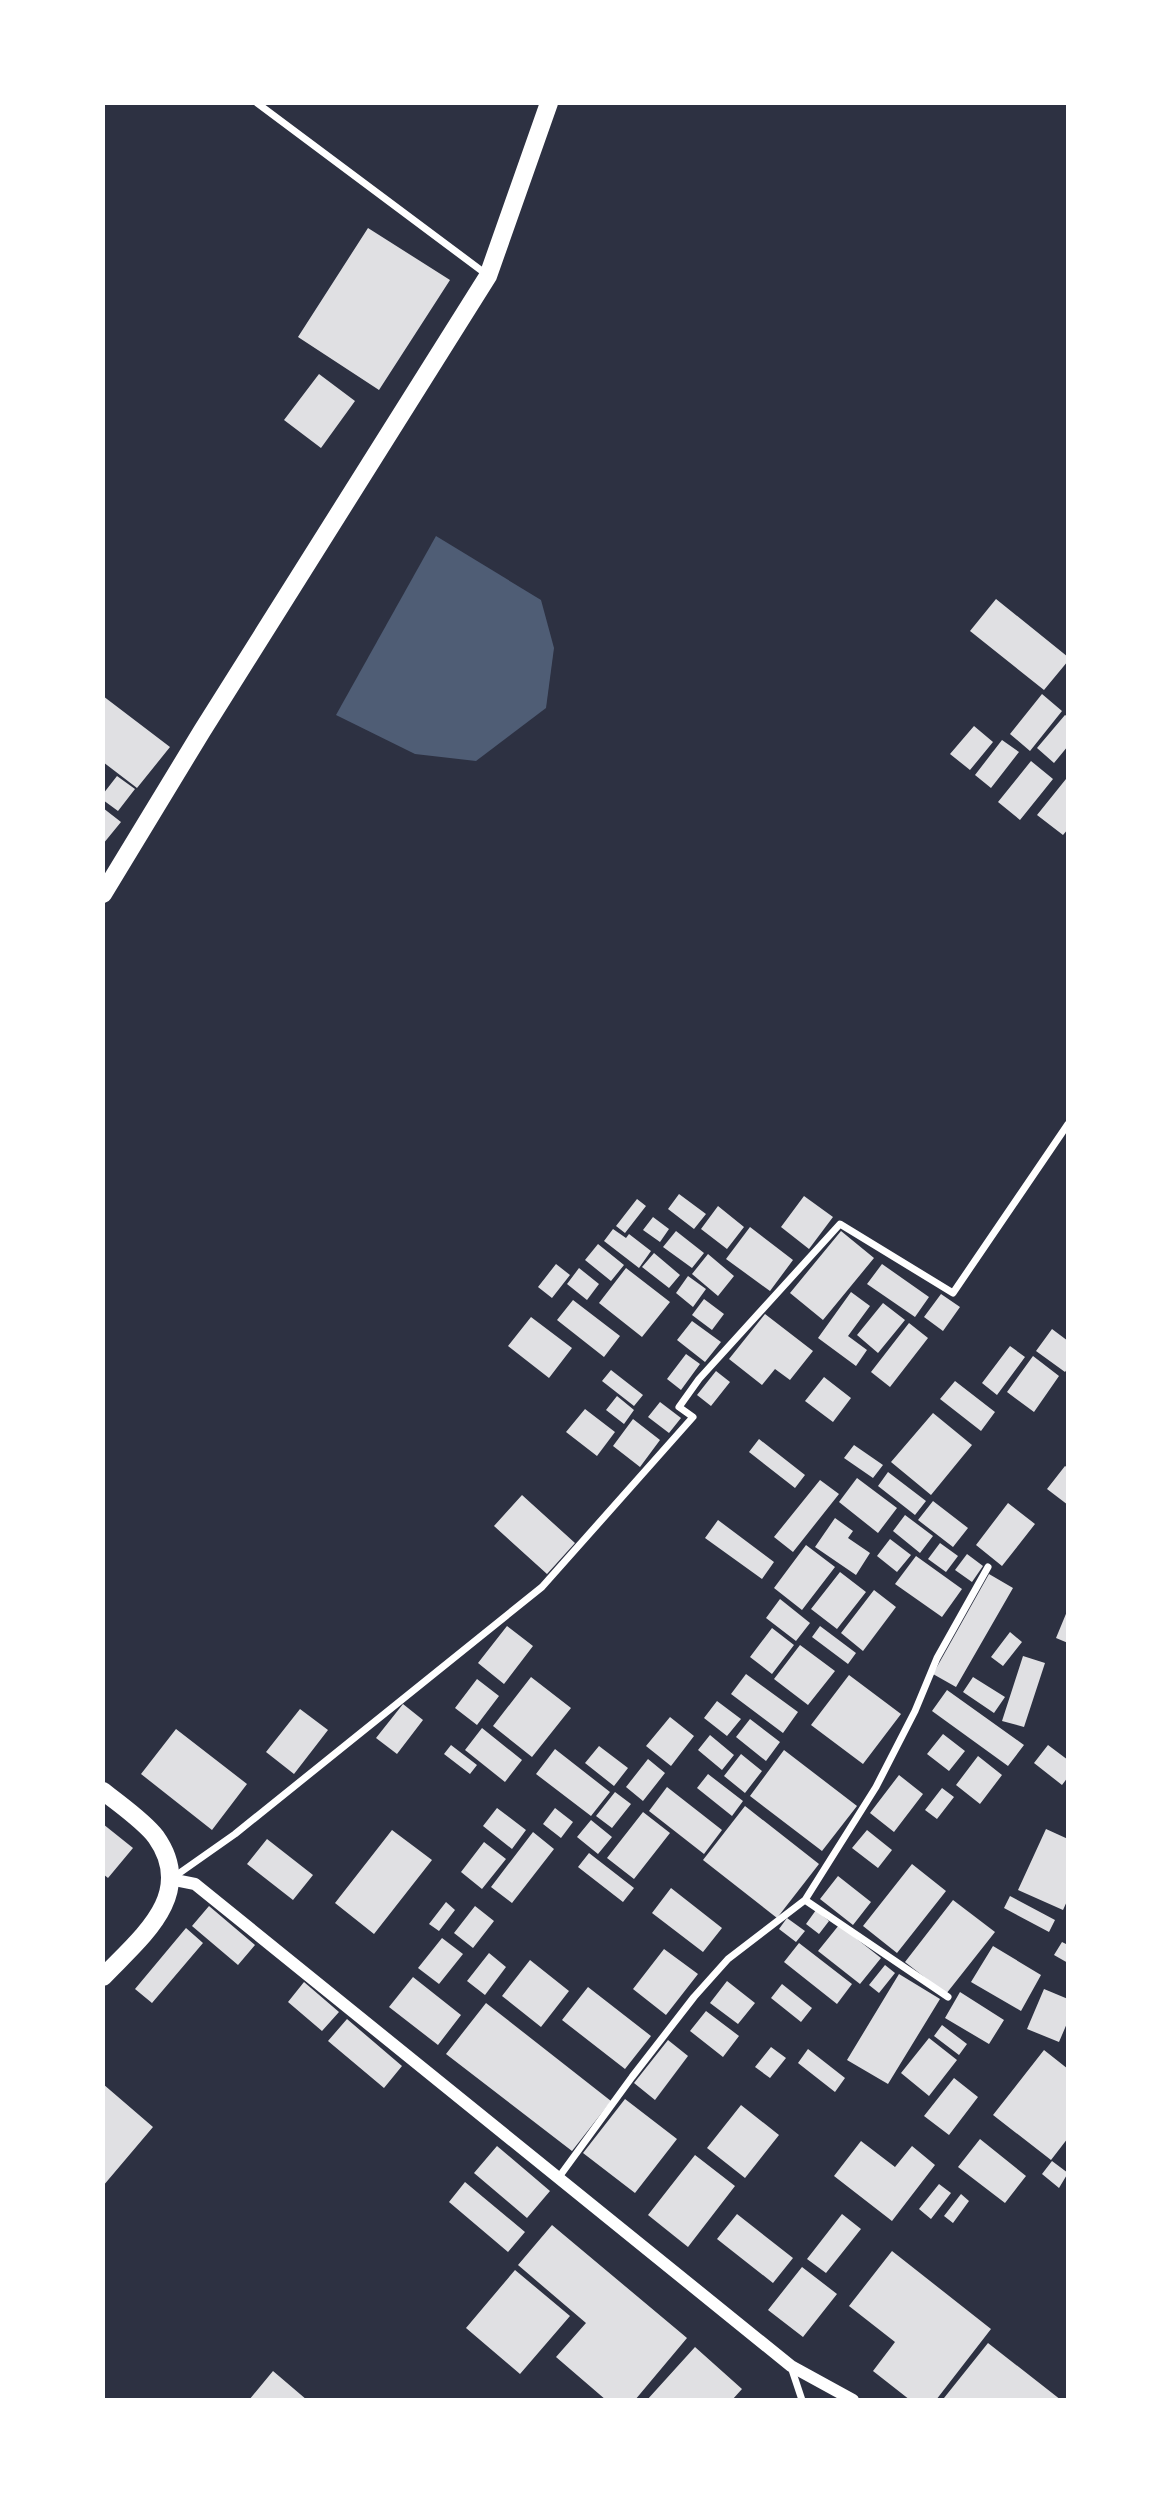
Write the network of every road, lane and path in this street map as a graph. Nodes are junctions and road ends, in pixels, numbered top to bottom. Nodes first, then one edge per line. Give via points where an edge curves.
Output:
1 (257, 103) edge
2 (549, 103) edge
3 (488, 276) junction
4 (103, 894) edge
5 (1068, 1124) edge
6 (988, 1567) dead end
7 (103, 1791) edge
8 (170, 1879) junction
9 (805, 1900) junction
10 (103, 1977) edge
11 (948, 1997) dead end
12 (559, 2177) junction
13 (791, 2366) junction
14 (802, 2400) edge
15 (853, 2400) edge

1 - 3 street
2 - 3 main road
3 - 4 main road
5 - 8 street via 953,1293 840,1224 699,1379 679,1407 693,1417 542,1587 235,1834
6 - 9 street via 937,1658 876,1787
7 - 8 main road via 155,1835 167,1857
8 - 10 main road via 157,1921
8 - 12 street via 195,1884
9 - 11 street
9 - 12 street via 728,1959 694,1997
12 - 13 street
13 - 14 street
13 - 15 street

